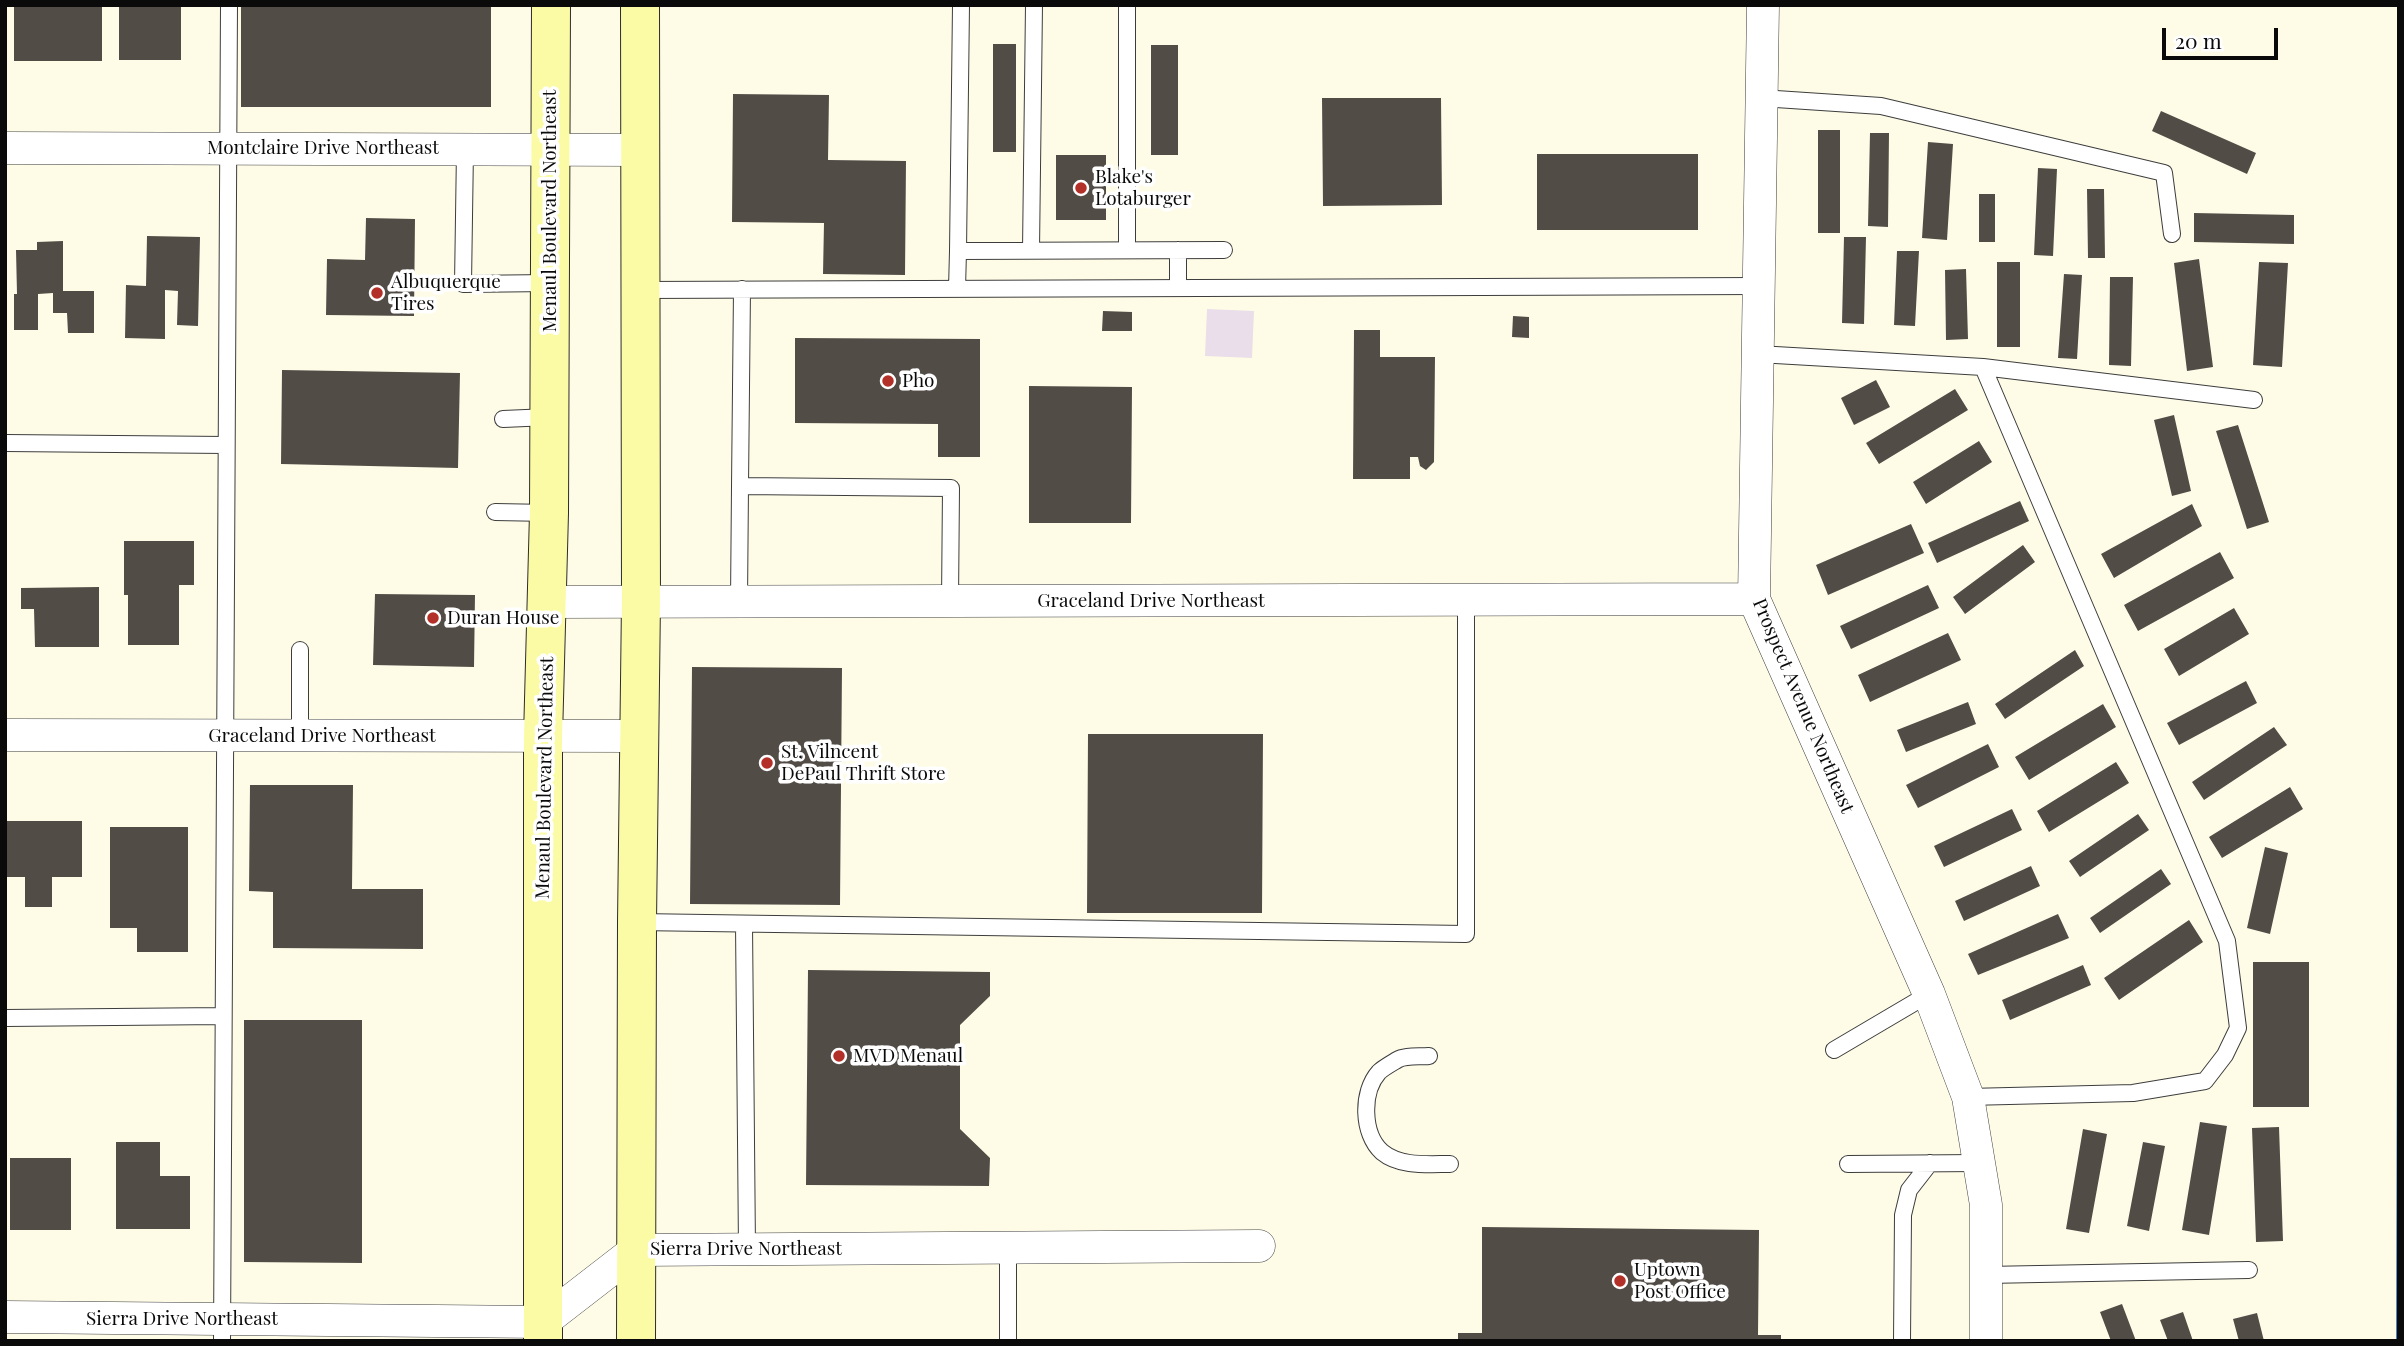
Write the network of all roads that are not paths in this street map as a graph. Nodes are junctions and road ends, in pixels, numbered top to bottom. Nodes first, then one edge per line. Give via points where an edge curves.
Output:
1 (229, 5) edge
2 (551, 5) edge
3 (640, 5) edge
4 (961, 5) edge
5 (1034, 5) edge
6 (1127, 5) edge
7 (1763, 5) edge
8 (1761, 98) junction
9 (5, 148) edge
10 (228, 148) junction
11 (466, 149) junction
12 (551, 150) junction
13 (641, 150) junction
14 (2172, 234) dead end
15 (1031, 250) junction
16 (1127, 250) junction
17 (1178, 250) junction
18 (1224, 250) dead end
19 (958, 251) junction
20 (549, 283) junction
21 (1759, 286) junction
22 (1178, 288) junction
23 (742, 289) junction
24 (957, 289) junction
25 (641, 290) junction
26 (1758, 354) junction
27 (1983, 368) junction
28 (2254, 400) dead end
29 (549, 417) junction
30 (503, 419) dead end
31 (5, 443) edge
32 (226, 445) junction
33 (740, 486) junction
34 (495, 512) dead end
35 (549, 513) junction
36 (1754, 599) junction
37 (1466, 600) junction
38 (641, 601) junction
39 (739, 601) junction
40 (950, 601) junction
41 (548, 602) junction
42 (300, 650) dead end
43 (5, 735) edge
44 (225, 736) junction
45 (300, 736) junction
46 (639, 736) junction
47 (543, 737) junction
48 (637, 922) junction
49 (744, 924) junction
50 (1929, 994) junction
51 (223, 1016) junction
52 (5, 1018) edge
53 (1834, 1049) dead end
54 (1429, 1056) dead end
55 (1968, 1097) junction
56 (1930, 1163) junction
57 (1979, 1163) junction
58 (1450, 1164) dead end
59 (1848, 1164) dead end
60 (1259, 1246) dead end
61 (1008, 1248) junction
62 (747, 1249) junction
63 (636, 1250) junction
64 (2249, 1270) dead end
65 (1986, 1275) junction
66 (5, 1317) edge
67 (222, 1330) edge
68 (543, 1331) edge
69 (636, 1341) edge
70 (1008, 1341) edge
71 (1902, 1341) edge
72 (1986, 1341) edge

1 - 10 lane
2 - 12 main road, Menaul Boulevard Northeast
3 - 13 main road
4 - 19 lane
5 - 15 lane
6 - 16 lane
7 - 8 street, Prospect Avenue Northeast
8 - 14 lane via 1881,106 2164,173
8 - 21 street, Prospect Avenue Northeast
9 - 10 street, Montclaire Drive Northeast
10 - 11 street, Montclaire Drive Northeast
10 - 32 lane
11 - 12 street, Montclaire Drive Northeast
11 - 20 lane via 463,284
12 - 13 street, Montclaire Drive Northeast
12 - 20 main road, Menaul Boulevard Northeast
13 - 25 main road
15 - 16 lane
15 - 19 lane
16 - 17 lane
17 - 18 lane
17 - 22 lane
19 - 24 lane
20 - 29 main road, Menaul Boulevard Northeast
21 - 22 lane
21 - 26 street, Prospect Avenue Northeast
22 - 24 lane
23 - 24 lane
23 - 25 lane
23 - 33 lane
25 - 38 main road
26 - 27 lane
26 - 36 street, Prospect Avenue Northeast
27 - 28 lane
27 - 55 lane via 2227,941 2238,1028 2205,1081 2133,1093
29 - 30 lane
29 - 35 main road, Menaul Boulevard Northeast
31 - 32 lane
32 - 44 lane
33 - 39 lane
33 - 40 lane via 951,488
34 - 35 lane
35 - 41 main road, Menaul Boulevard Northeast
36 - 37 street, Graceland Drive Northeast
36 - 50 street, Prospect Avenue Northeast
37 - 40 street, Graceland Drive Northeast
37 - 49 lane via 1466,934
38 - 39 street, Graceland Drive Northeast
38 - 41 street, Graceland Drive Northeast
38 - 46 main road
39 - 40 street, Graceland Drive Northeast
41 - 47 main road, Menaul Boulevard Northeast
42 - 45 lane
43 - 44 street, Graceland Drive Northeast
44 - 45 street, Graceland Drive Northeast
44 - 51 lane
45 - 47 street, Graceland Drive Northeast
46 - 47 street, Graceland Drive Northeast
46 - 48 main road
47 - 68 main road, Menaul Boulevard Northeast
48 - 49 lane
48 - 63 main road
49 - 62 lane
50 - 53 lane
50 - 55 street, Prospect Avenue Northeast
51 - 52 lane
51 - 67 lane
54 - 58 lane via 1400,1058 1379,1072 1365,1110 1370,1133 1382,1152 1401,1162
55 - 57 street, Prospect Avenue Northeast
56 - 57 lane
56 - 59 lane
56 - 71 lane via 1909,1190 1903,1215
57 - 65 street, Prospect Avenue Northeast via 1986,1205
60 - 61 street, Sierra Drive Northeast
61 - 62 street, Sierra Drive Northeast
61 - 70 lane
62 - 63 street, Sierra Drive Northeast
63 - 68 street, Sierra Drive Northeast
63 - 69 main road
64 - 65 lane
65 - 72 street, Prospect Avenue Northeast
66 - 67 street, Sierra Drive Northeast
67 - 68 street, Sierra Drive Northeast

